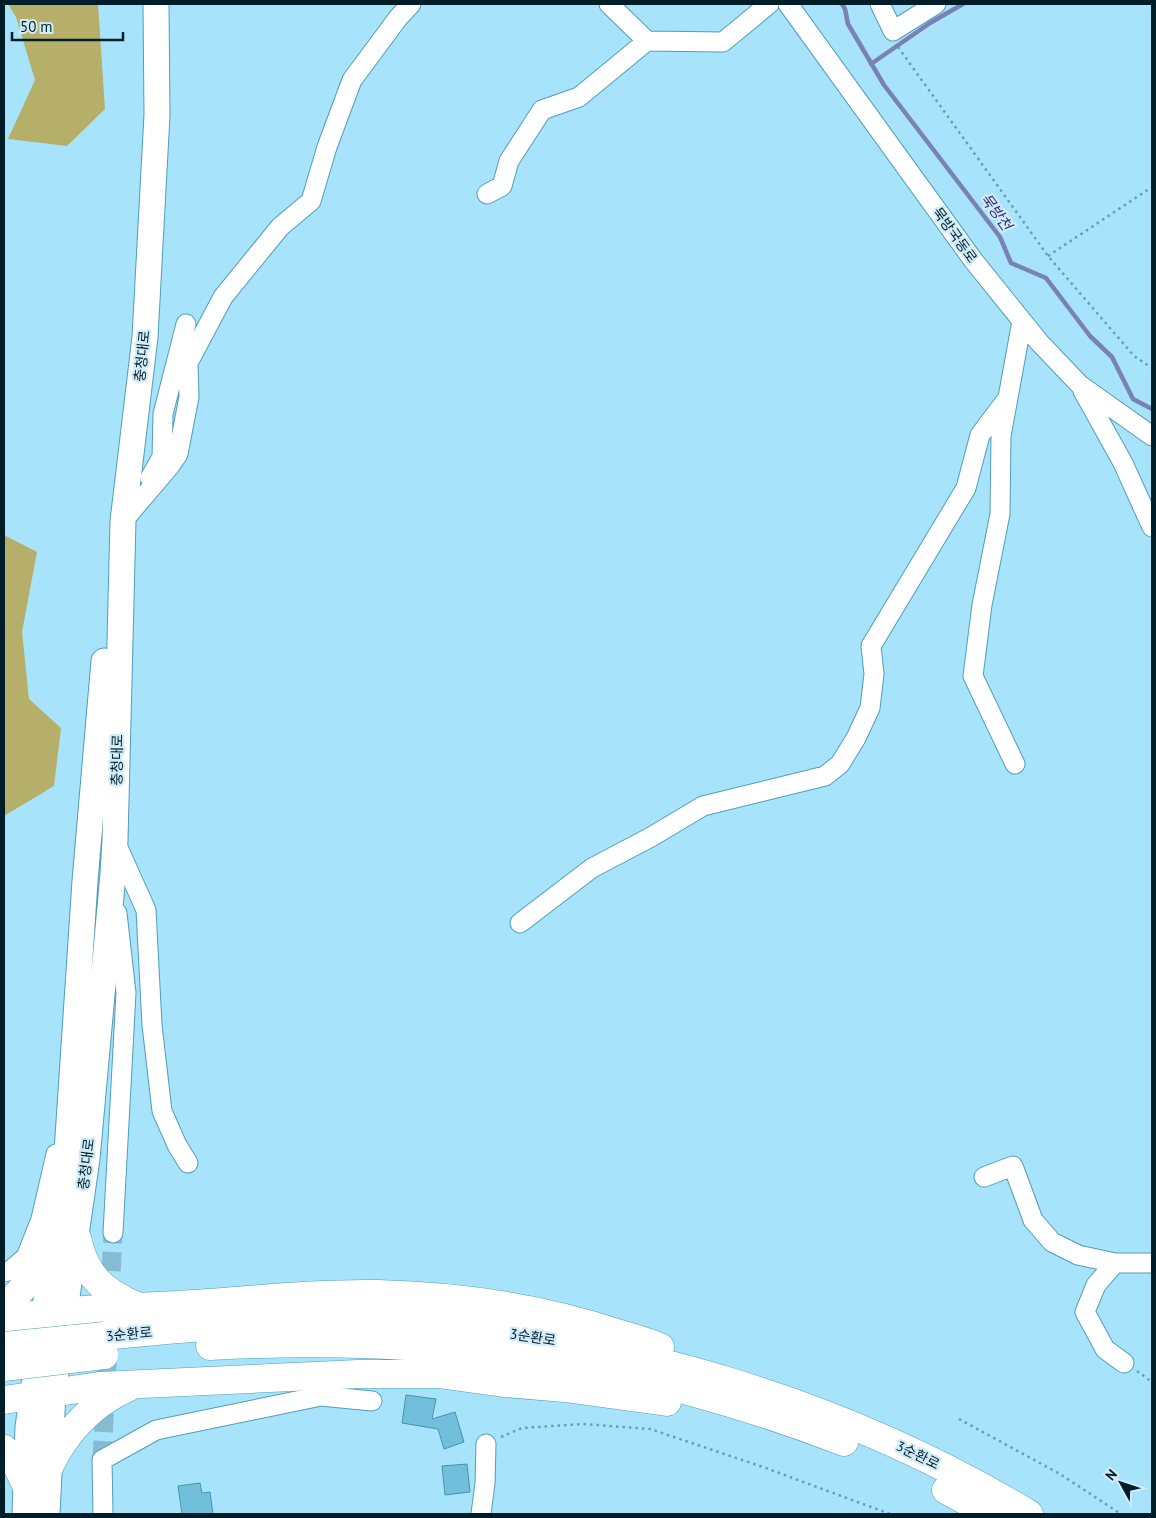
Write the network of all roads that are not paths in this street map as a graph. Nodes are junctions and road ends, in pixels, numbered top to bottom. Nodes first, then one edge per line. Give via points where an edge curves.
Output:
1 (139, 4) edge
2 (156, 4) edge
3 (411, 4) edge
4 (609, 4) edge
5 (769, 4) edge
6 (788, 4) edge
7 (880, 4) edge
8 (936, 4) edge
9 (647, 41) junction
10 (487, 194) dead end
11 (1022, 321) junction
12 (186, 324) dead end
13 (1080, 385) junction
14 (1007, 399) junction
15 (1152, 436) edge
16 (129, 514) junction
17 (1152, 527) edge
18 (1014, 764) dead end
19 (115, 840) junction
20 (113, 874) junction
21 (520, 923) dead end
22 (73, 1056) junction
23 (188, 1163) dead end
24 (984, 1177) dead end
25 (67, 1231) junction
26 (114, 1233) tunnel mouth
27 (1152, 1263) edge
28 (1115, 1264) junction
29 (4, 1272) edge
30 (139, 1307) junction
31 (98, 1309) junction
32 (55, 1312) junction
33 (7, 1315) edge
34 (4, 1346) edge
35 (104, 1346) junction
36 (1124, 1363) dead end
37 (4, 1367) edge
38 (134, 1384) junction
39 (99, 1386) junction
40 (25, 1397) edge
41 (372, 1401) dead end
42 (790, 1402) junction
43 (818, 1433) junction
44 (486, 1444) road end
45 (4, 1449) edge
46 (49, 1467) junction
47 (26, 1485) junction
48 (14, 1514) edge
49 (25, 1514) edge
50 (46, 1514) edge
51 (103, 1514) edge
52 (481, 1514) edge
53 (990, 1514) edge
54 (1029, 1514) edge

1 - 22 main road, 충청대로 via 140,111 129,325
2 - 16 main road, 충청대로 via 157,115 145,337
3 - 16 street via 352,80 311,201 280,227 223,297 188,363 189,397 178,454
4 - 9 street
5 - 9 street via 723,42
6 - 11 street, 묵방국동로 via 973,260
7 - 8 street via 893,31
9 - 10 street via 579,97 542,110 509,160 502,186
11 - 13 street, 묵방국동로
11 - 14 street
12 - 16 street via 163,414 162,457
13 - 15 street, 묵방국동로
13 - 17 street via 1124,463
14 - 18 street via 1001,436 1000,514 982,606 973,676
14 - 21 street via 980,435 966,488 871,646 874,674 870,708 840,764 825,776 703,806 592,868
16 - 19 main road, 충청대로
19 - 20 main road, 충청대로
19 - 23 street via 146,910 152,1024 162,1111
20 - 25 main road, 충청대로 via 87,1159
20 - 26 street via 126,993
22 - 25 main road, 충청대로 via 66,1152
22 - 29 street via 41,1219 26,1257
24 - 28 street via 1013,1166 1033,1220 1052,1242 1078,1255
25 - 30 highway via 91,1275 108,1291
25 - 32 main road, 충청대로
25 - 33 highway via 22,1289
27 - 28 street
28 - 36 street via 1096,1285 1085,1312 1105,1350
30 - 31 highway
30 - 42 highway via 294,1296 378,1294 487,1304 598,1326 656,1345
31 - 32 highway
31 - 39 highway
32 - 33 highway
32 - 40 main road, 충청대로
33 - 40 highway
34 - 35 highway, 3순환로, bridge
35 - 37 highway, 3순환로, bridge
35 - 42 highway, 3순환로 via 254,1324 328,1321 472,1328 633,1356 718,1378
35 - 43 highway, 3순환로 via 167,1349 316,1342 456,1348 600,1370 704,1396
38 - 39 highway
38 - 43 highway via 358,1374 438,1374 643,1398 718,1410
38 - 46 highway via 87,1413 63,1440
39 - 40 highway
40 - 46 main road, 충청대로
40 - 47 main road, 충청대로 via 28,1427
41 - 51 street via 321,1396 156,1430 102,1460
42 - 54 highway, 3순환로 via 877,1435
43 - 53 highway, 3순환로 via 884,1458
44 - 52 street
45 - 47 highway
46 - 50 main road, 충청대로
47 - 48 street via 15,1503
47 - 49 main road, 충청대로

